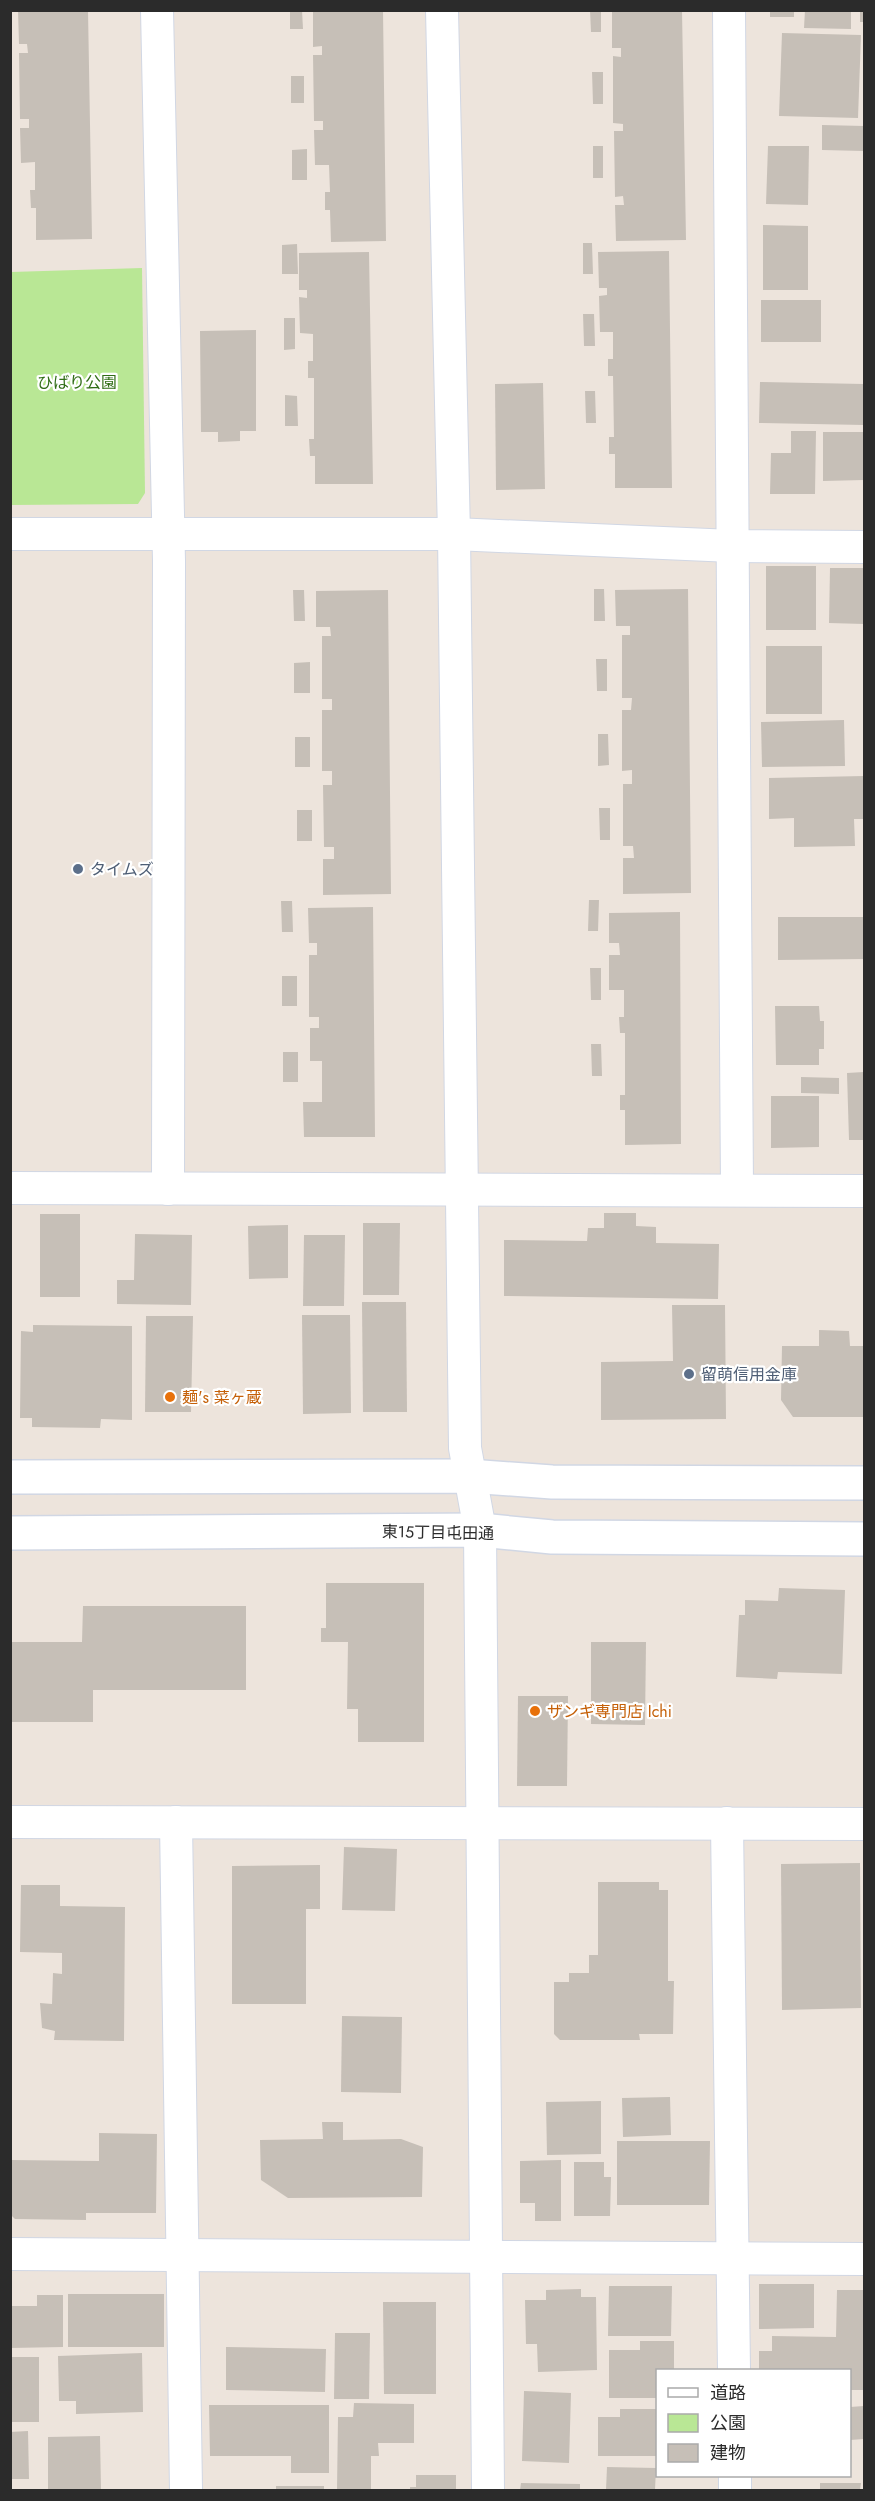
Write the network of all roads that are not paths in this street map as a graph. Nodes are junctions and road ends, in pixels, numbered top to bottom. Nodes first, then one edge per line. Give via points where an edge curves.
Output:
1 (157, 10) edge
2 (442, 10) edge
3 (729, 10) edge
4 (10, 534) edge
5 (167, 534) junction
6 (454, 534) junction
7 (732, 546) junction
8 (864, 547) edge
9 (10, 1188) edge
10 (168, 1189) junction
11 (737, 1189) junction
12 (463, 1190) junction
13 (864, 1191) edge
14 (469, 1476) junction
15 (10, 1477) edge
16 (864, 1483) edge
17 (480, 1530) junction
18 (10, 1533) edge
19 (864, 1539) edge
20 (10, 1822) edge
21 (176, 1822) junction
22 (482, 1822) junction
23 (727, 1823) junction
24 (864, 1824) edge
25 (10, 2254) edge
26 (183, 2255) junction
27 (486, 2256) junction
28 (733, 2257) junction
29 (864, 2259) edge
30 (734, 2369) edge
31 (186, 2490) edge
32 (488, 2490) edge

1 - 5 street
2 - 6 street
3 - 7 street
4 - 5 street
5 - 6 street
5 - 10 street
6 - 7 street
6 - 12 street
7 - 8 street
7 - 11 street
9 - 10 street
10 - 12 street
11 - 12 street
11 - 13 street
12 - 14 street via 465,1448
14 - 15 street
14 - 16 street via 552,1482
14 - 17 street
17 - 18 street, 東15丁目屯田通
17 - 19 street, 東15丁目屯田通 via 552,1538
17 - 22 street
20 - 21 street
21 - 22 street
21 - 26 street
22 - 23 street
22 - 27 street
23 - 24 street
23 - 28 street
25 - 26 street
26 - 27 street
26 - 31 street
27 - 28 street
27 - 32 street
28 - 29 street
28 - 30 street

